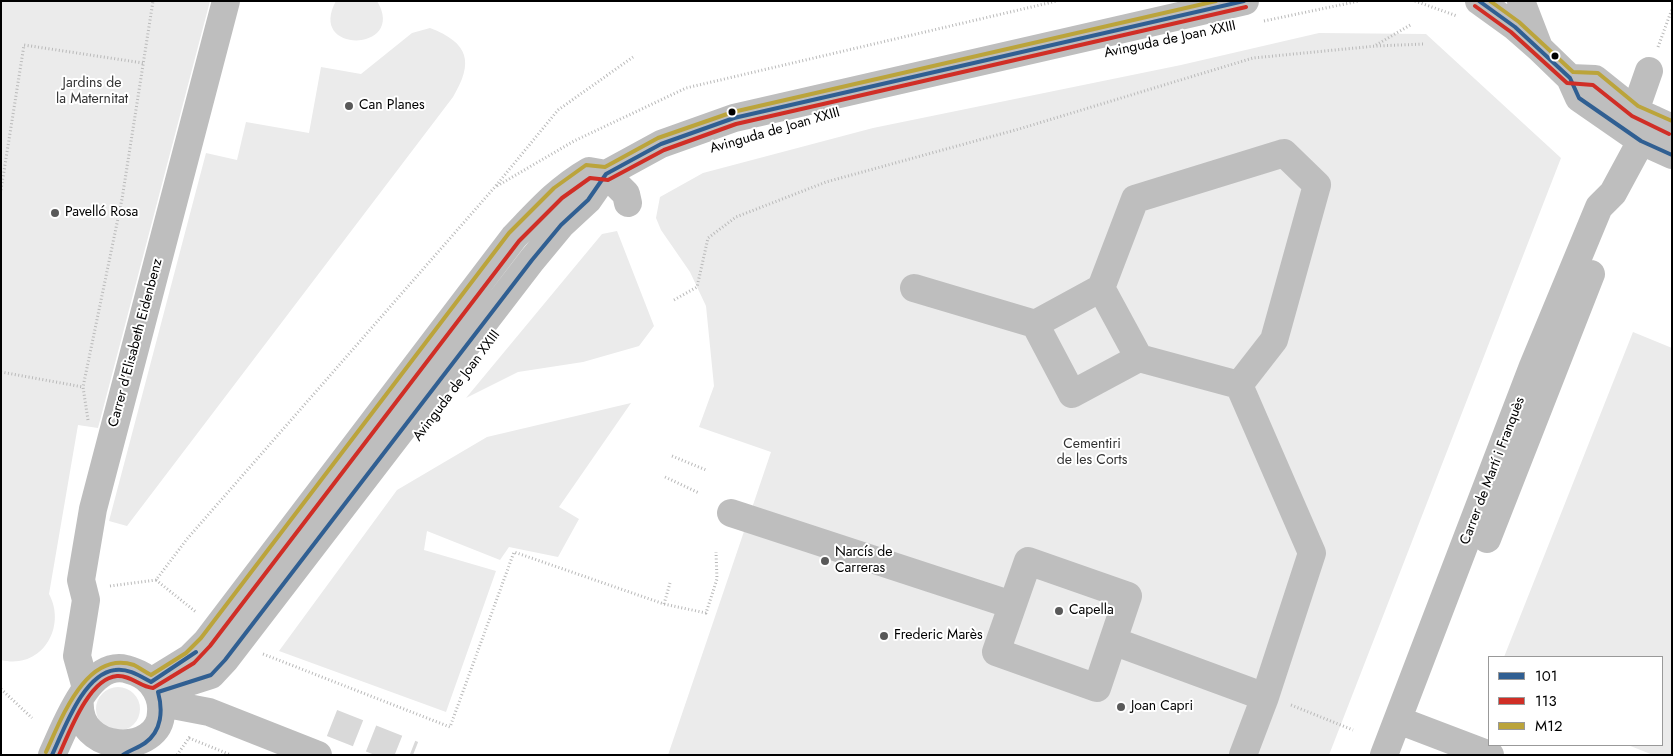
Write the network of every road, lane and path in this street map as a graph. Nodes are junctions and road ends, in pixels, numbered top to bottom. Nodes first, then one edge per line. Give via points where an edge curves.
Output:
1 (153, 1) edge
2 (226, 1) edge
3 (1058, 1) edge
4 (1359, 1) edge
5 (1479, 1) edge
6 (1521, 1) edge
7 (1672, 9) edge
8 (1165, 11) edge
9 (1253, 11) edge
10 (1412, 24) dead end
11 (1425, 44) dead end
12 (1376, 46) junction
13 (1540, 48) junction
14 (633, 57) dead end
15 (143, 63) junction
16 (1649, 71) joint
17 (1650, 125) edge
18 (1672, 155) edge
19 (606, 174) junction
20 (494, 188) junction
21 (1, 190) edge
22 (628, 203) dead end
23 (914, 288) dead end
24 (1101, 288) junction
25 (674, 300) dead end
26 (1035, 324) junction
27 (1139, 358) junction
28 (1, 372) edge
29 (1239, 385) junction
30 (83, 387) junction
31 (88, 426) dead end
32 (672, 456) dead end
33 (706, 470) dead end
34 (665, 477) dead end
35 (699, 493) dead end
36 (731, 513) dead end
37 (716, 552) dead end
38 (156, 580) junction
39 (670, 583) dead end
40 (107, 587) dead end
41 (664, 604) junction
42 (1012, 605) junction
43 (196, 612) dead end
44 (1113, 641) junction
45 (263, 654) dead end
46 (1, 689) edge
47 (157, 692) junction
48 (83, 693) junction
49 (1265, 697) junction
50 (32, 718) dead end
51 (1406, 723) junction
52 (1353, 730) dead end
53 (189, 738) dead end
54 (125, 752) edge
55 (52, 755) edge
56 (232, 755) edge
57 (318, 755) edge
58 (1243, 755) edge
59 (1384, 755) edge
60 (1402, 755) edge
61 (1490, 755) edge

1 - 15 path
2 - 48 street, Carrer d'Elisabeth Eidenbenz via 93,510 81,580 86,600 77,656
3 - 20 path via 686,88 574,141
4 - 9 path
5 - 13 street
6 - 13 street
7 - 16 path
8 - 9 street, Avinguda de Joan XXIII
8 - 19 street, Avinguda de Joan XXIII via 734,118 660,144
10 - 12 path
11 - 12 path
12 - 25 path via 1253,58 1019,129 826,182 736,216 708,238 697,287
13 - 17 street via 1570,78 1579,98
14 - 20 path via 558,110
15 - 21 path via 24,45
15 - 30 path via 122,199
16 - 17 street, Carrer de Martí i Franquès
17 - 18 street
17 - 51 street, Carrer de Martí i Franquès via 1613,194 1611,221
19 - 22 street via 626,194
19 - 47 street, Avinguda de Joan XXIII via 588,200 532,260 225,660 211,675
19 - 47 street, Avinguda de Joan XXIII via 589,171 572,181 556,192 514,237 206,642
20 - 38 path via 187,539
23 - 26 street
24 - 26 street
24 - 27 street
24 - 29 street via 1135,199 1284,153 1317,185 1274,340
26 - 27 street via 1072,394
27 - 29 street
28 - 30 path
29 - 49 street via 1312,553
30 - 31 path
32 - 33 path
34 - 35 path
36 - 42 street
37 - 41 path via 717,579 706,613
38 - 40 path
38 - 43 path
39 - 41 path
41 - 45 path via 514,552 450,727
42 - 44 street via 1028,561 1128,596
42 - 44 street via 996,652 1078,682 1097,688
44 - 49 street
46 - 50 path
47 - 48 street via 138,672 121,668 95,678
47 - 54 street via 161,716 153,735
47 - 57 street
48 - 54 street via 81,720 90,736 103,747
48 - 55 street
49 - 52 path via 1310,711
49 - 58 street
51 - 59 street, Carrer de Martí i Franquès
51 - 60 street, Carrer de Martí i Franquès
51 - 61 street
53 - 56 path

